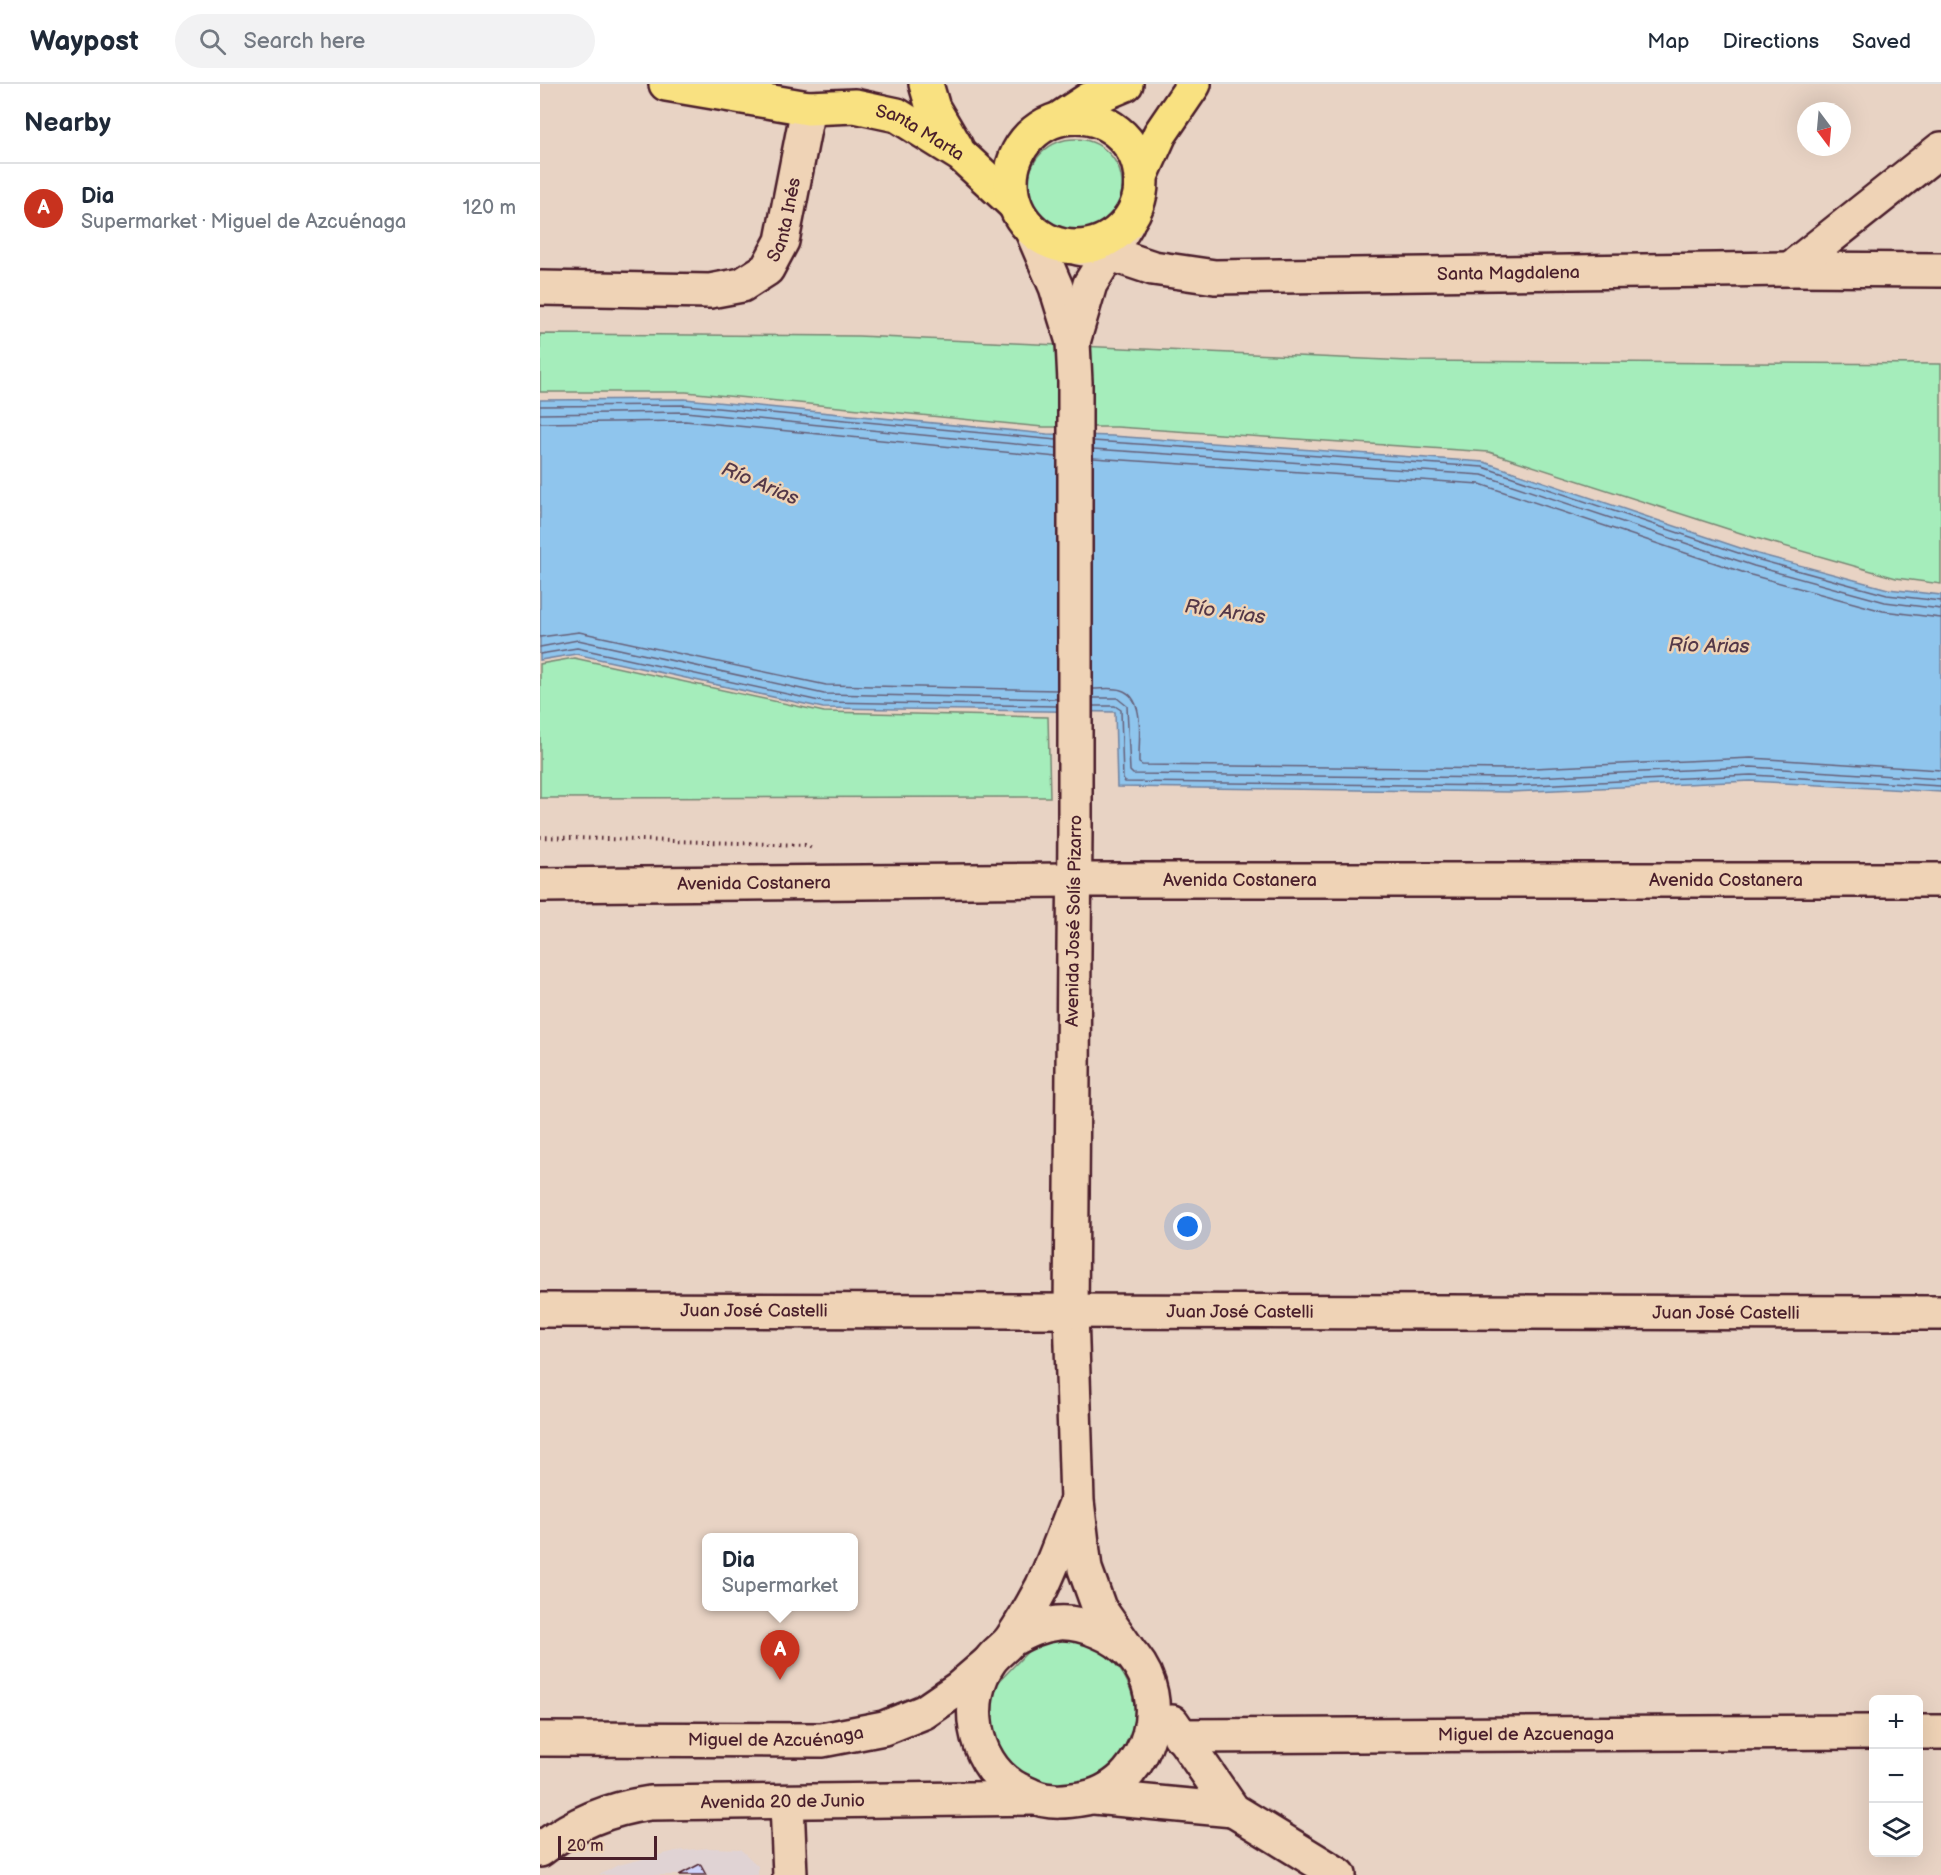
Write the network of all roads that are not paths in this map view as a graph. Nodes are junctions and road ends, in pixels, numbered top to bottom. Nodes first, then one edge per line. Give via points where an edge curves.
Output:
1 (666, 84) edge
2 (882, 84) edge
3 (926, 84) edge
4 (1126, 84) edge
5 (1194, 84) edge
6 (1071, 100) edge
7 (855, 106) junction
8 (808, 108) junction
9 (1941, 149) edge
10 (961, 155) junction
11 (1142, 174) junction
12 (1014, 204) junction
13 (1127, 224) junction
14 (1032, 231) junction
15 (1078, 248) junction
16 (1111, 254) junction
17 (1790, 269) junction
18 (1941, 270) edge
19 (540, 288) edge
20 (1073, 342) junction
21 (1073, 880) junction
22 (1941, 880) edge
23 (540, 885) edge
24 (540, 1310) edge
25 (1071, 1312) junction
26 (1941, 1313) edge
27 (1077, 1501) junction
28 (1001, 1650) junction
29 (1137, 1662) junction
30 (1869, 1732) edge
31 (1923, 1732) edge
32 (1941, 1732) edge
33 (1180, 1736) junction
34 (540, 1739) edge
35 (1094, 1797) junction
36 (1037, 1798) junction
37 (787, 1803) junction
38 (1233, 1810) junction
39 (540, 1850) edge
40 (790, 1875) edge
41 (1339, 1875) edge

1 - 8 main road, Santa Marta
2 - 7 main road
3 - 10 main road via 933,108
4 - 6 main road
5 - 11 main road via 1160,134
6 - 11 main road via 1086,116 1109,124 1132,145
6 - 12 main road via 1018,149 1010,176
7 - 8 main road, Santa Marta
7 - 10 main road, Santa Marta via 897,115
8 - 19 street, Santa Inés via 782,241 767,269 742,285 710,291
9 - 17 street
10 - 12 main road, Santa Marta
11 - 13 main road via 1140,200
12 - 14 main road
13 - 15 main road via 1113,236
13 - 16 street, Avenida José Solís Pizarro
14 - 15 main road via 1054,244
14 - 20 street, Avenida José Solís Pizarro via 1056,287
15 - 16 street, Santa Magdalena
16 - 17 street, Santa Magdalena via 1153,268 1215,277
16 - 20 street, Avenida José Solís Pizarro via 1090,284
17 - 18 street, Santa Magdalena
20 - 21 street, Avenida José Solís Pizarro
21 - 22 street, Avenida Costanera
21 - 23 street, Avenida Costanera
21 - 25 street, Avenida José Solís Pizarro
24 - 25 street, Juan José Castelli
25 - 26 street, Juan José Castelli
25 - 27 street, Avenida José Solís Pizarro
27 - 28 street, Avenida José Solís Pizarro via 1042,1586
27 - 29 street, Avenida José Solís Pizarro via 1086,1569 1099,1608
28 - 29 street via 1034,1628 1060,1623 1086,1626 1109,1635
28 - 34 street, Miguel de Azcuénaga via 924,1713 884,1728 822,1740
28 - 36 street via 978,1686 974,1714 978,1742 991,1766 1011,1786
29 - 33 street
29 - 35 street via 1153,1701 1152,1731 1140,1759 1120,1782
30 - 33 street, Miguel de Azcuenaga
31 - 32 street
33 - 38 street
35 - 36 street via 1065,1802
35 - 38 street
36 - 37 street, Avenida 20 de Junio
37 - 39 street, Avenida 20 de Junio via 650,1803 618,1808 585,1820
37 - 40 street
38 - 41 street

